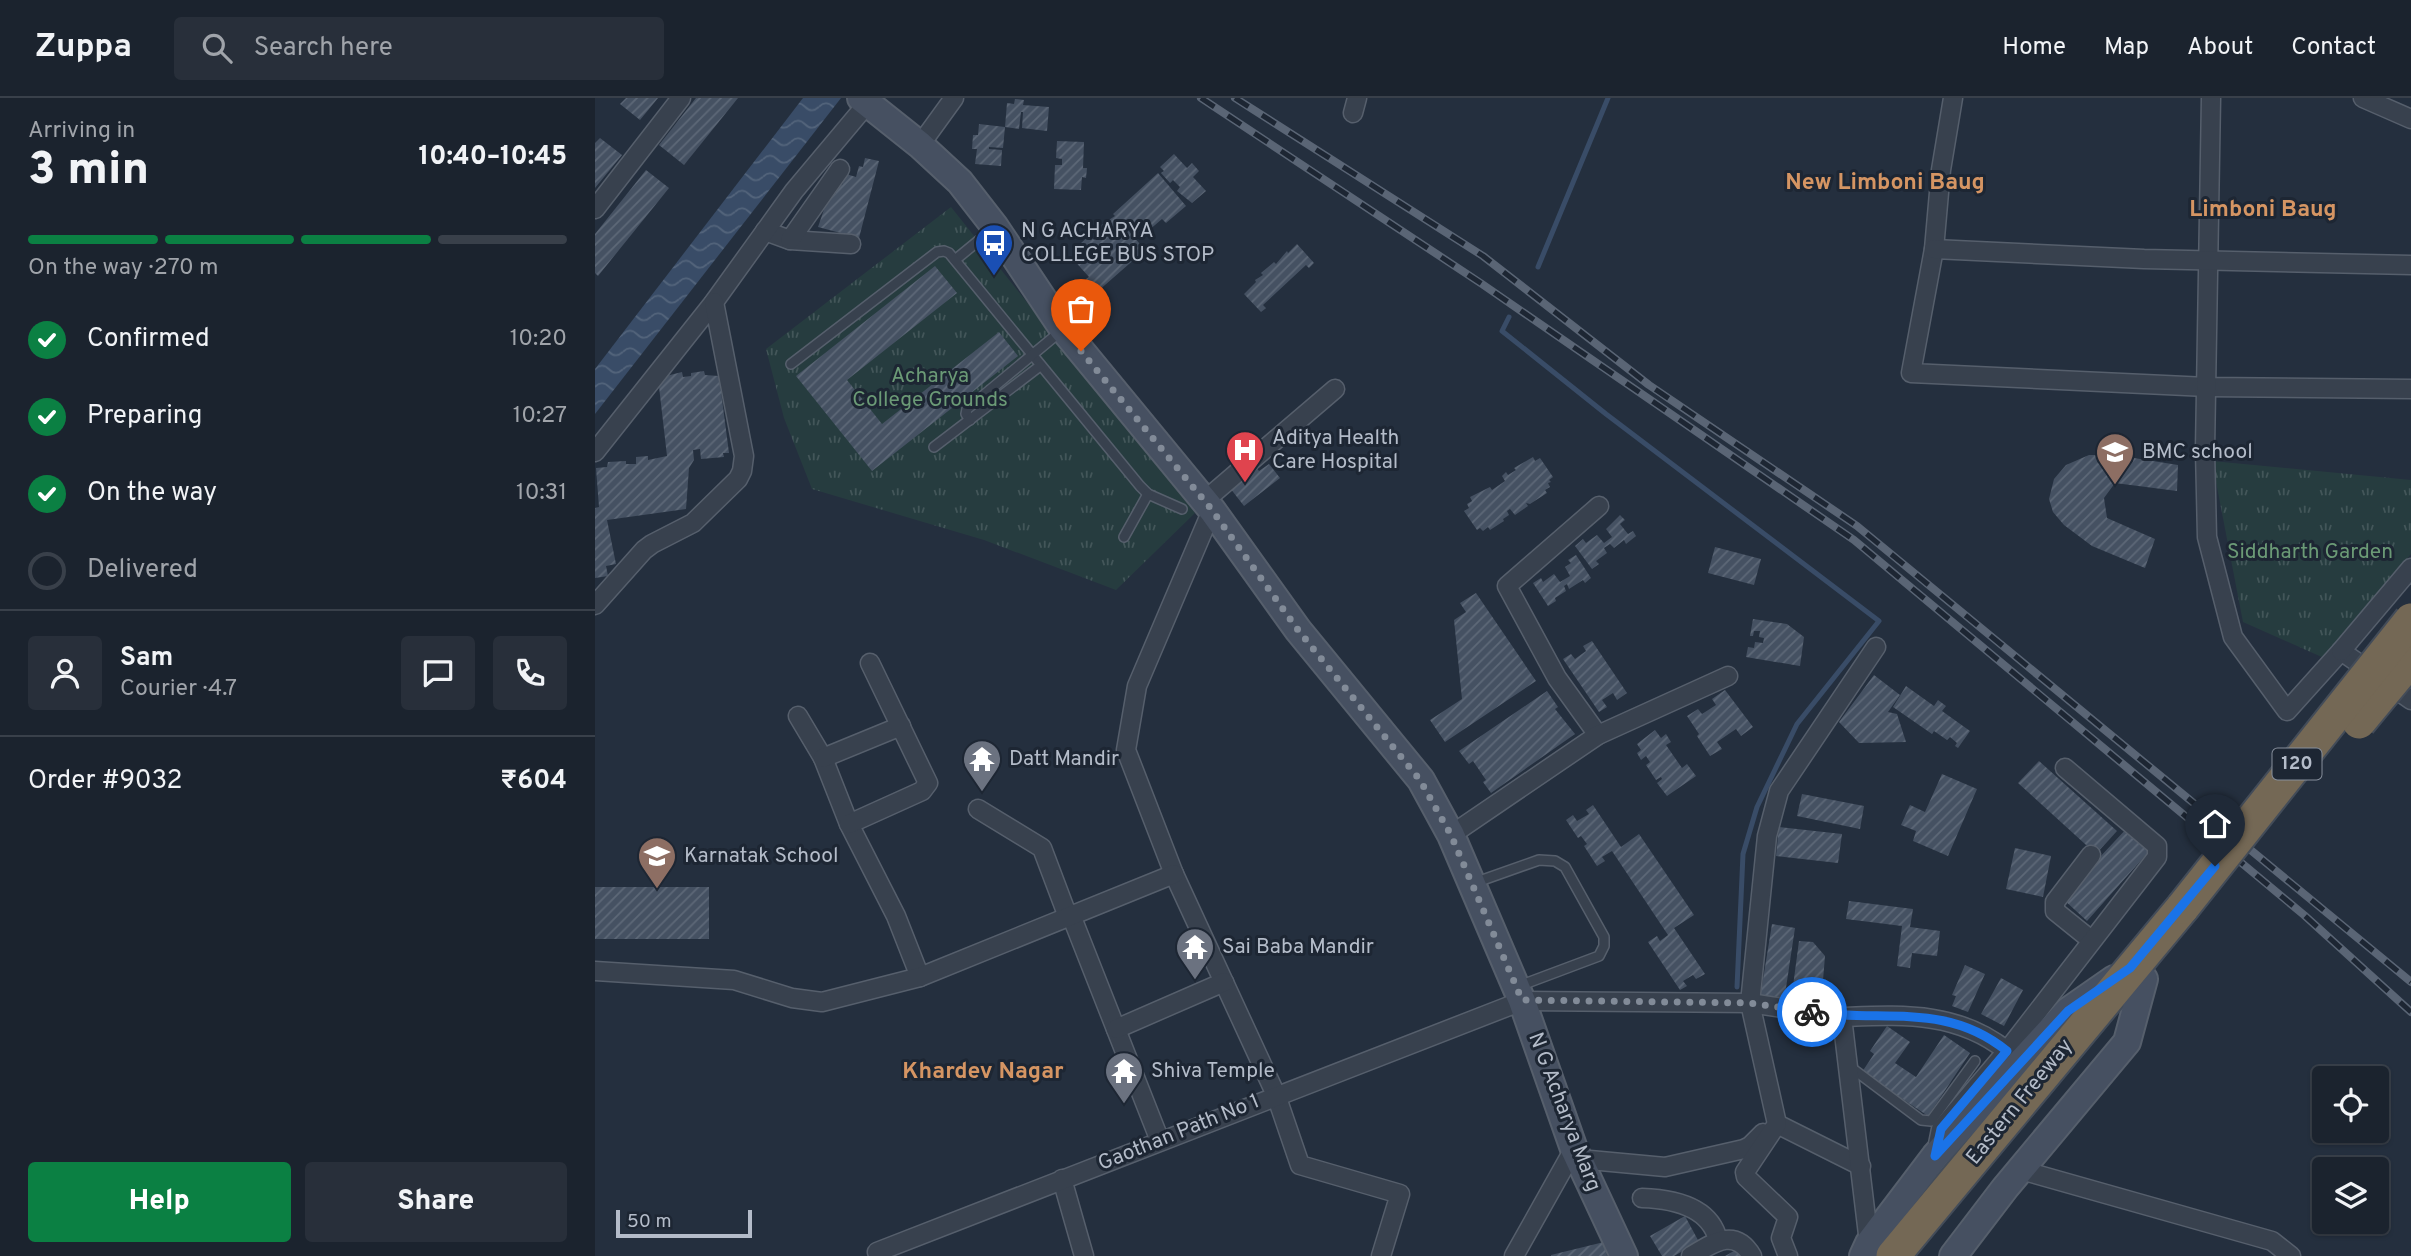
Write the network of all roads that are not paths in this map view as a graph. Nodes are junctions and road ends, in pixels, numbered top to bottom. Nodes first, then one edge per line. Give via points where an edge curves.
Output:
1 (681, 98) edge
2 (954, 98) edge
3 (1953, 98) edge
4 (2211, 98) edge
5 (2363, 98) edge
6 (867, 100) edge
7 (2411, 119) edge
8 (920, 145) junction
9 (840, 169) dead end
10 (595, 209) edge
11 (995, 228) junction
12 (765, 231) junction
13 (790, 240) junction
14 (851, 244) dead end
15 (1934, 249) junction
16 (955, 260) junction
17 (2208, 260) junction
18 (2411, 265) edge
19 (714, 302) junction
20 (1063, 329) junction
21 (1031, 355) junction
22 (790, 364) dead end
23 (1040, 366) junction
24 (2207, 387) junction
25 (1335, 389) dead end
26 (2411, 389) edge
27 (970, 420) junction
28 (934, 447) dead end
29 (595, 452) edge
30 (1149, 494) junction
31 (1599, 506) dead end
32 (1199, 507) junction
33 (1124, 537) dead end
34 (2411, 568) edge
35 (595, 605) edge
36 (2411, 621) edge
37 (1876, 647) dead end
38 (2341, 651) junction
39 (2411, 659) edge
40 (870, 663) dead end
41 (1728, 676) dead end
42 (2411, 700) edge
43 (797, 716) dead end
44 (901, 726) junction
45 (1598, 735) junction
46 (823, 758) junction
47 (2065, 768) dead end
48 (978, 809) dead end
49 (849, 824) junction
50 (1451, 835) junction
51 (2091, 855) dead end
52 (1174, 874) junction
53 (1472, 884) junction
54 (1068, 912) junction
55 (2188, 914) junction
56 (2091, 940) junction
57 (595, 971) edge
58 (2137, 973) junction
59 (920, 977) junction
60 (1224, 982) junction
61 (1519, 994) junction
62 (1744, 1003) junction
63 (1842, 1017) junction
64 (1116, 1029) junction
65 (2092, 1030) junction
66 (2007, 1051) junction
67 (1975, 1061) dead end
68 (1848, 1065) junction
69 (1276, 1095) junction
70 (1777, 1124) junction
71 (1160, 1140) junction
72 (1577, 1154) junction
73 (1935, 1156) junction
74 (1861, 1166) junction
75 (2021, 1170) junction
76 (1062, 1179) junction
77 (1642, 1198) dead end
78 (1718, 1240) junction
79 (877, 1252) dead end
80 (1875, 1252) edge
81 (1084, 1256) edge
82 (1381, 1256) edge
83 (1514, 1256) edge
84 (1624, 1256) edge
85 (1691, 1256) edge
86 (1752, 1256) edge
87 (1788, 1256) edge
88 (1918, 1256) edge
89 (1953, 1256) edge
90 (2291, 1256) edge

1 - 10 street
2 - 8 street
3 - 15 street
4 - 17 street
5 - 7 street
6 - 8 main road, N G Acharya Marg
6 - 12 street
8 - 11 main road, N G Acharya Marg via 960,182
9 - 13 street
11 - 16 lane
11 - 20 main road, N G Acharya Marg
12 - 13 street
12 - 19 street
13 - 14 street
15 - 17 street
15 - 24 street via 1911,373
16 - 21 lane
16 - 22 lane via 949,253 937,252
17 - 18 street
17 - 24 street
19 - 29 street
19 - 35 street via 744,456 742,471 702,515 645,550
20 - 21 lane
20 - 32 main road, N G Acharya Marg
21 - 23 lane
21 - 27 lane via 967,409
23 - 27 lane
23 - 30 lane
24 - 26 street
24 - 38 street via 2207,537 2233,637 2287,712
25 - 32 street
27 - 28 lane
30 - 32 lane
30 - 33 lane
31 - 45 street via 1507,586 1557,678
32 - 50 main road, N G Acharya Marg via 1420,780
32 - 52 street via 1137,686 1126,750
34 - 38 street
36 - 55 highway, Eastern Freeway / 120, bridge
37 - 62 street via 1779,791 1767,836
38 - 42 street
39 - 55 highway, Eastern Freeway / 120, bridge
40 - 44 street
41 - 45 street
43 - 46 street
44 - 46 street
44 - 49 street via 928,778 927,786
45 - 50 street
46 - 49 street
47 - 56 street via 2157,846 2157,857
48 - 54 street via 1042,848
49 - 59 street via 896,916
50 - 53 main road, N G Acharya Marg
51 - 56 street via 2056,902 2055,911
52 - 54 street
52 - 60 street
53 - 61 main road, N G Acharya Marg
53 - 61 lane via 1539,860 1555,861 1565,867 1604,937 1599,956
54 - 59 street
54 - 64 street
55 - 58 highway, Eastern Freeway
56 - 66 street
57 - 59 street via 734,980 822,1002
58 - 65 highway, Eastern Freeway
58 - 73 main road via 2068,1011
58 - 75 main road via 2127,1042
60 - 64 street
60 - 69 street
61 - 62 street via 1684,1009
61 - 69 street, Gaothan Path No 1
61 - 72 main road, N G Acharya Marg
62 - 63 street
62 - 70 street
62 - 72 street via 1767,1122 1751,1146 1665,1167
63 - 66 street via 1903,1015 1961,1024
63 - 68 street
64 - 71 street
65 - 80 highway, Eastern Freeway
65 - 88 highway, Eastern Freeway
66 - 73 street via 1941,1129
67 - 68 lane via 1931,1121 1921,1120
68 - 74 street
69 - 71 street, Gaothan Path No 1
69 - 82 street via 1300,1165 1400,1194
70 - 74 street
70 - 87 street via 1745,1172 1788,1217 1781,1238
71 - 76 street, Gaothan Path No 1
72 - 83 street
72 - 84 main road, N G Acharya Marg
73 - 80 main road
74 - 80 street
75 - 89 main road
75 - 90 street via 2272,1241
76 - 79 street, Gaothan Path No 1
76 - 81 street
77 - 78 street via 1690,1207 1702,1214
78 - 85 street
78 - 86 street via 1745,1244

